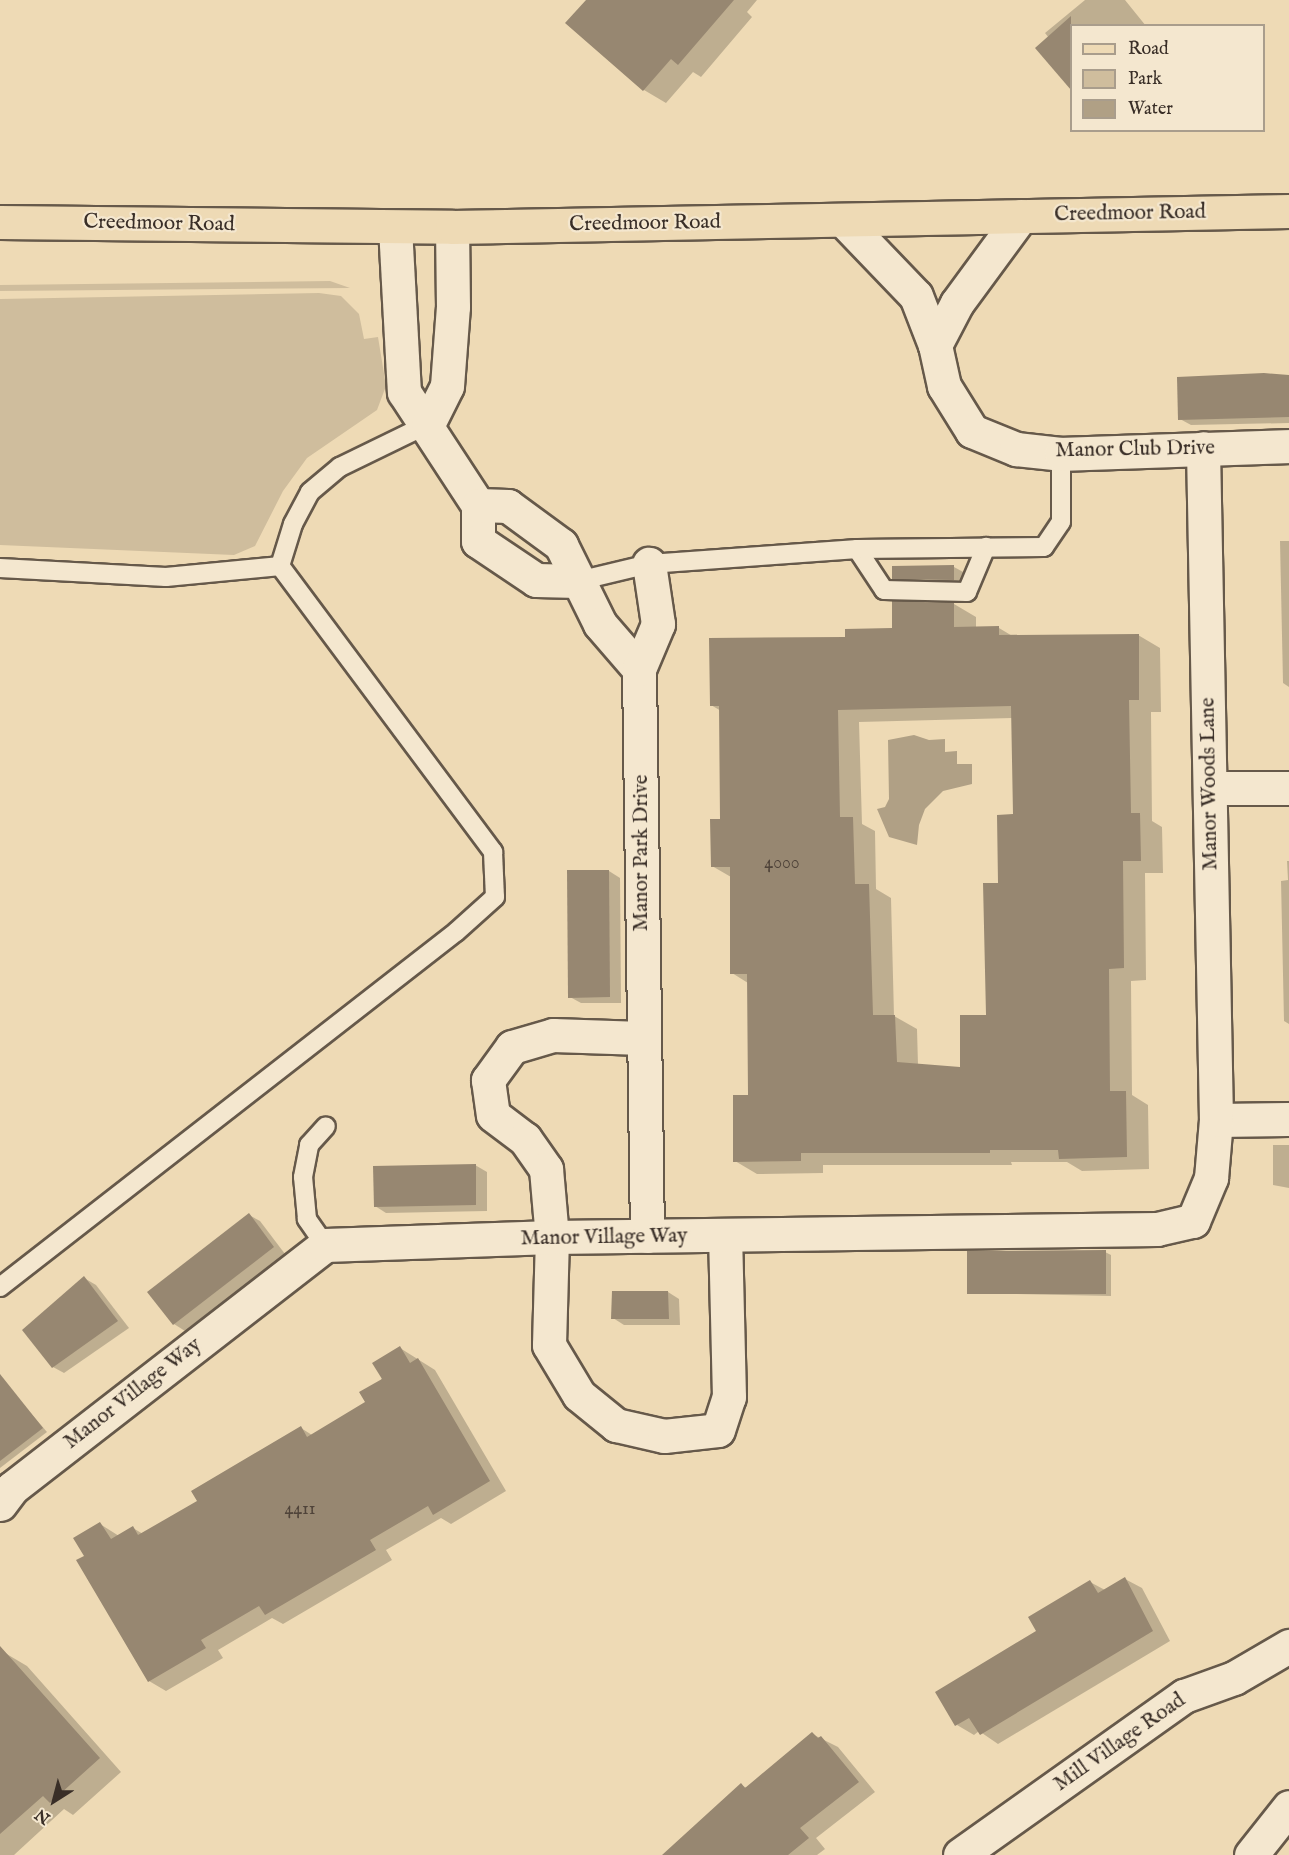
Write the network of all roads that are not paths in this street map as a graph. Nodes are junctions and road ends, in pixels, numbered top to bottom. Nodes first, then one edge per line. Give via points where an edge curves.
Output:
1 (1289, 211) edge
2 (1021, 216) junction
3 (843, 219) junction
4 (0, 222) edge
5 (395, 226) junction
6 (452, 227) junction
7 (935, 345) junction
8 (428, 424) junction
9 (1289, 446) edge
10 (1203, 448) junction
11 (1061, 454) junction
12 (477, 505) junction
13 (986, 547) junction
14 (857, 549) junction
15 (649, 564) junction
16 (280, 566) junction
17 (0, 568) edge
18 (578, 581) junction
19 (639, 669) junction
20 (1210, 788) junction
21 (1289, 788) edge
22 (642, 1038) junction
23 (1289, 1119) edge
24 (1216, 1120) junction
25 (326, 1126) dead end
26 (647, 1236) junction
27 (552, 1238) junction
28 (725, 1238) junction
29 (325, 1245) junction
30 (0, 1287) edge
31 (0, 1504) edge
32 (1289, 1646) edge
33 (1289, 1808) edge
34 (960, 1855) edge
35 (1251, 1855) edge

1 - 2 main road, Creedmoor Road
2 - 3 main road, Creedmoor Road
2 - 7 street via 957,303
3 - 6 main road, Creedmoor Road
3 - 7 street, Manor Club Drive via 916,296
4 - 5 main road, Creedmoor Road
5 - 6 main road, Creedmoor Road
5 - 8 street via 404,392
6 - 8 street via 453,307 447,386
7 - 11 street, Manor Club Drive via 944,386 972,431 1016,449
8 - 12 street
8 - 16 lane via 340,466 310,492 293,524
9 - 10 street, Manor Club Drive
10 - 11 street, Manor Club Drive
10 - 20 street, Manor Woods Lane
11 - 13 lane via 1061,522 1044,547
12 - 18 street via 508,506 561,545
12 - 18 street via 478,542 536,580
13 - 14 lane
13 - 14 lane via 967,592 884,590
14 - 15 lane
15 - 18 lane
15 - 19 street, Manor Park Drive via 658,624
16 - 17 lane via 166,577
16 - 30 lane via 493,852 495,897 447,939
18 - 19 street via 600,624
19 - 22 street, Manor Park Drive
20 - 21 street
20 - 24 street, Manor Woods Lane
22 - 26 street, Manor Park Drive
22 - 27 street via 553,1035 512,1047 488,1080 493,1115 525,1139 546,1169
23 - 24 street
24 - 28 street, Manor Village Way via 1211,1178 1193,1221 1157,1229
25 - 29 lane via 309,1145 303,1177 307,1219
26 - 27 street, Manor Village Way
26 - 28 street, Manor Village Way
27 - 28 street via 549,1345 579,1395 616,1425 664,1436 718,1430 729,1397
27 - 29 street, Manor Village Way
29 - 31 street, Manor Village Way via 12,1488
32 - 34 street, Mill Village Road via 1234,1678 1184,1696
33 - 35 street

